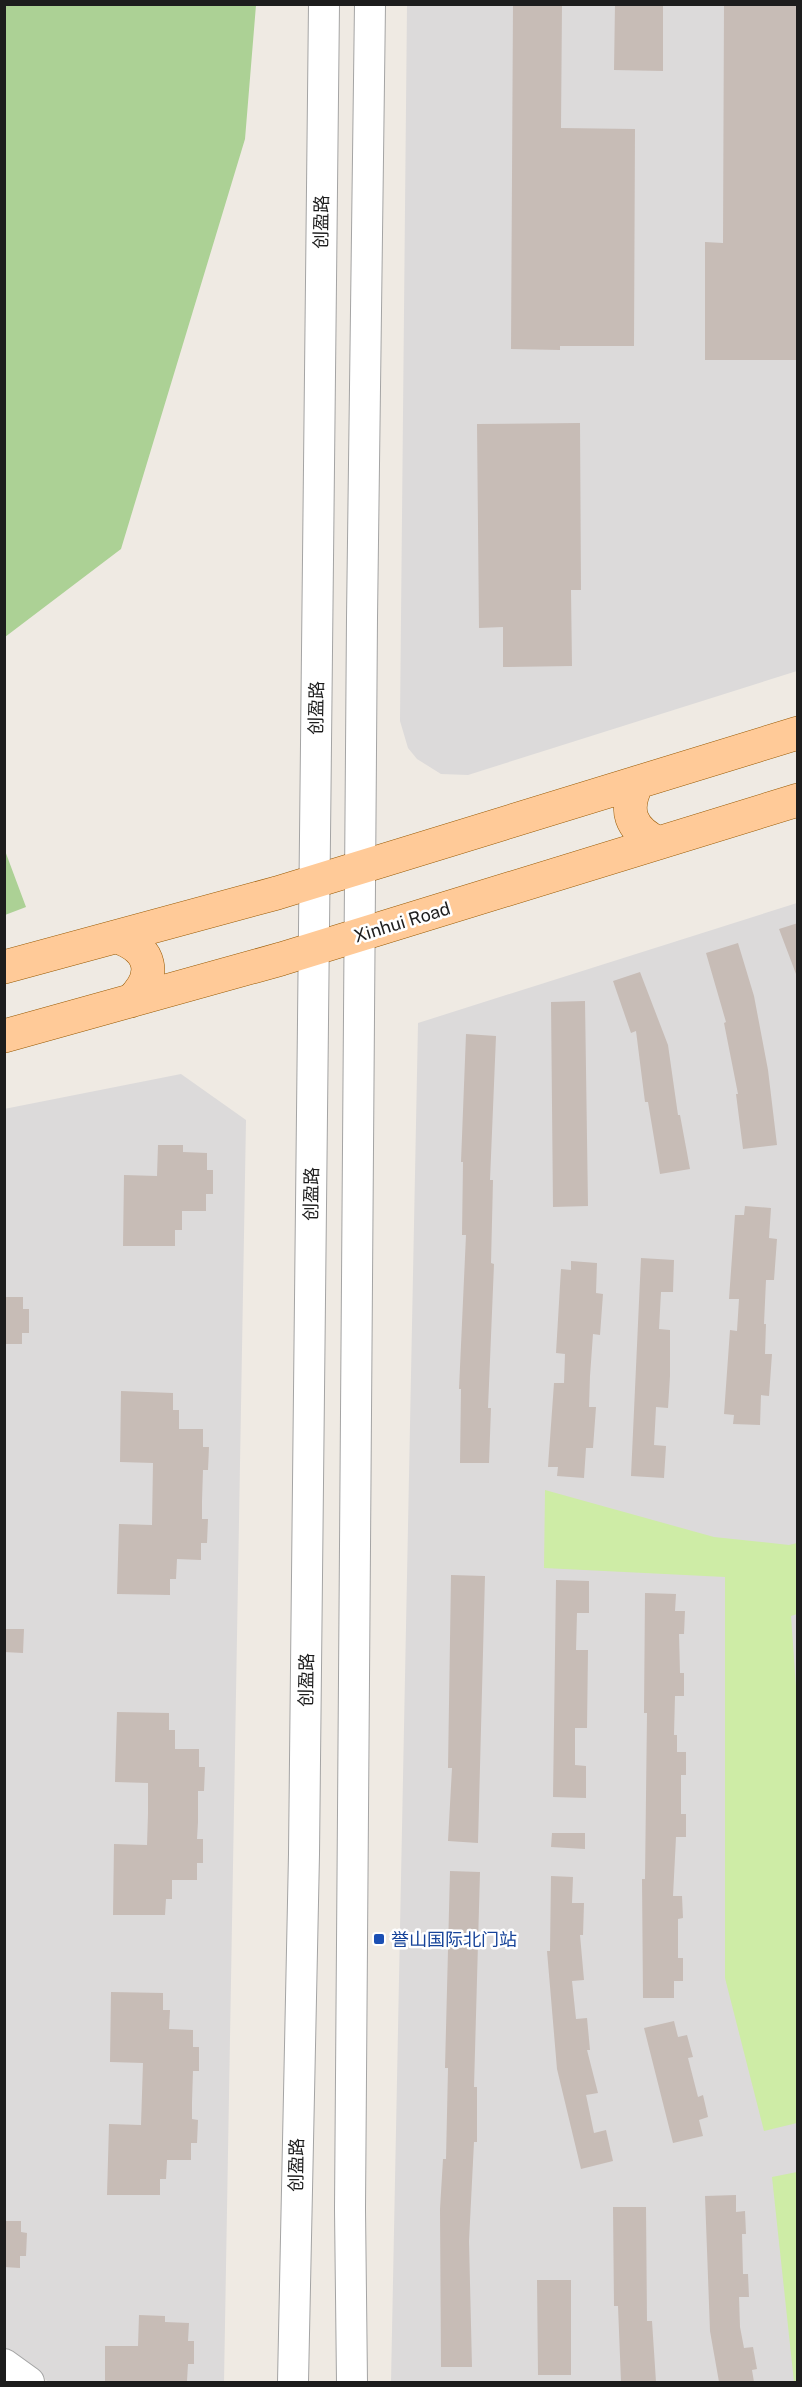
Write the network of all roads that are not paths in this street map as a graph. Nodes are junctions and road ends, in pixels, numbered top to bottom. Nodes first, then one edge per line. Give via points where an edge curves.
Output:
1 (324, 4) edge
2 (370, 4) edge
3 (798, 733) edge
4 (638, 782) junction
5 (798, 800) edge
6 (658, 843) junction
7 (360, 867) junction
8 (314, 882) junction
9 (360, 935) junction
10 (117, 937) junction
11 (313, 949) junction
12 (4, 967) edge
13 (131, 1001) junction
14 (4, 1036) edge
15 (308, 1497) junction
16 (356, 1497) junction
17 (4, 2364) edge
18 (29, 2382) edge
19 (293, 2382) edge
20 (352, 2382) edge

1 - 8 street, 创盈路
2 - 7 street
3 - 4 main road
4 - 6 main road via 631,795 630,811 635,825
4 - 7 main road
5 - 6 main road, Xinhui Road
6 - 9 main road, Xinhui Road
7 - 8 main road
7 - 9 street
8 - 10 main road
8 - 11 street, 创盈路
9 - 11 main road, Xinhui Road
9 - 16 street
10 - 12 main road
10 - 13 main road via 134,942 145,955 149,972 144,989
11 - 13 main road, Xinhui Road
11 - 15 street, 创盈路
13 - 14 main road, Xinhui Road
15 - 16 street
15 - 19 street, 创盈路
16 - 20 street
17 - 18 street

